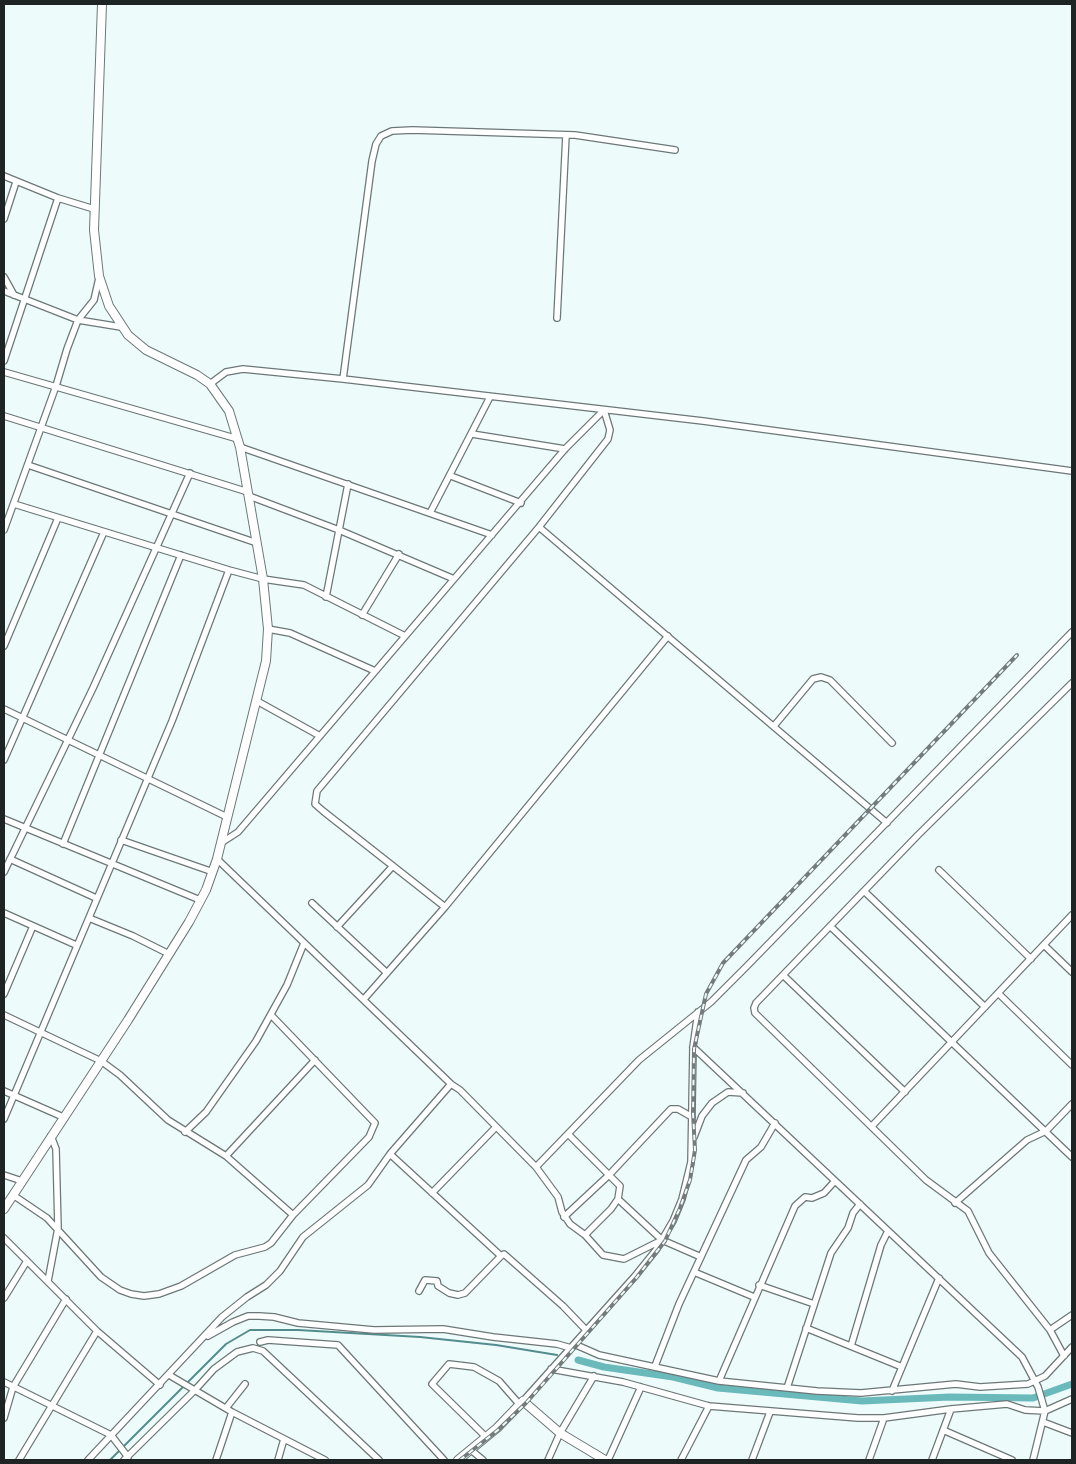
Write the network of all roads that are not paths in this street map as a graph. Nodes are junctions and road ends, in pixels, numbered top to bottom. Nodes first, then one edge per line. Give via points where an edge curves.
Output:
1 (102, 4) edge
2 (566, 135) junction
3 (675, 150) dead end
4 (4, 176) edge
5 (16, 182) junction
6 (58, 198) junction
7 (94, 209) junction
8 (4, 219) edge
9 (99, 276) junction
10 (4, 277) edge
11 (4, 291) edge
12 (14, 296) junction
13 (23, 300) junction
14 (557, 318) dead end
15 (78, 320) junction
16 (121, 327) junction
17 (4, 361) edge
18 (4, 372) edge
19 (343, 379) junction
20 (210, 384) junction
21 (56, 386) junction
22 (490, 397) junction
23 (604, 410) junction
24 (4, 416) edge
25 (41, 428) junction
26 (472, 434) junction
27 (238, 438) junction
28 (240, 447) junction
29 (565, 449) junction
30 (28, 465) junction
31 (1072, 471) edge
32 (190, 473) junction
33 (451, 476) junction
34 (348, 484) junction
35 (248, 494) junction
36 (521, 503) junction
37 (14, 504) junction
38 (430, 513) junction
39 (172, 514) junction
40 (58, 518) junction
41 (539, 527) junction
42 (4, 530) edge
43 (339, 530) junction
44 (104, 532) junction
45 (492, 535) junction
46 (257, 543) junction
47 (156, 548) junction
48 (399, 554) junction
49 (180, 555) junction
50 (229, 570) junction
51 (263, 579) junction
52 (454, 579) junction
53 (326, 597) junction
54 (362, 615) junction
55 (268, 629) junction
56 (1072, 632) edge
57 (405, 636) junction
58 (668, 636) junction
59 (4, 646) edge
60 (375, 670) junction
61 (1072, 683) edge
62 (258, 701) junction
63 (4, 709) edge
64 (22, 718) junction
65 (774, 726) junction
66 (320, 736) junction
67 (68, 739) junction
68 (892, 743) dead end
69 (98, 754) junction
70 (4, 760) edge
71 (146, 778) junction
72 (227, 817) junction
73 (4, 819) edge
74 (887, 823) junction
75 (25, 828) junction
76 (121, 840) junction
77 (222, 843) junction
78 (63, 844) junction
79 (10, 859) junction
80 (217, 860) junction
81 (111, 864) junction
82 (392, 867) junction
83 (940, 870) dead end
84 (4, 872) edge
85 (213, 872) junction
86 (864, 891) junction
87 (96, 898) junction
88 (200, 900) junction
89 (312, 903) dead end
90 (445, 907) junction
91 (4, 913) edge
92 (1072, 915) edge
93 (89, 918) junction
94 (33, 926) junction
95 (830, 926) junction
96 (337, 927) junction
97 (304, 943) junction
98 (76, 945) junction
99 (1044, 945) junction
100 (169, 954) junction
101 (1031, 959) junction
102 (1072, 972) edge
103 (387, 973) junction
104 (784, 976) junction
105 (998, 993) junction
106 (4, 994) edge
107 (364, 999) junction
108 (985, 1007) junction
109 (698, 1012) junction
110 (4, 1015) edge
111 (272, 1015) junction
112 (41, 1033) junction
113 (951, 1042) junction
114 (693, 1047) junction
115 (315, 1060) junction
116 (101, 1061) junction
117 (1072, 1064) edge
118 (451, 1084) junction
119 (4, 1091) edge
120 (905, 1092) junction
121 (744, 1093) junction
122 (15, 1095) junction
123 (1072, 1104) edge
124 (63, 1117) junction
125 (692, 1117) junction
126 (4, 1119) edge
127 (775, 1123) junction
128 (872, 1126) junction
129 (496, 1127) junction
130 (186, 1132) junction
131 (1046, 1132) junction
132 (568, 1134) junction
133 (51, 1136) junction
134 (693, 1141) junction
135 (390, 1154) junction
136 (226, 1156) junction
137 (1072, 1157) edge
138 (536, 1166) junction
139 (4, 1175) edge
140 (609, 1175) junction
141 (835, 1180) junction
142 (22, 1181) junction
143 (432, 1193) junction
144 (13, 1195) junction
145 (618, 1199) junction
146 (954, 1203) junction
147 (860, 1204) junction
148 (4, 1209) edge
149 (293, 1215) junction
150 (564, 1217) junction
151 (58, 1228) junction
152 (888, 1231) junction
153 (585, 1235) junction
154 (4, 1238) edge
155 (662, 1240) junction
156 (501, 1256) junction
157 (701, 1257) junction
158 (27, 1261) junction
159 (694, 1272) junction
160 (939, 1278) junction
161 (48, 1281) junction
162 (760, 1285) junction
163 (418, 1291) dead end
164 (754, 1297) junction
165 (4, 1298) edge
166 (66, 1299) junction
167 (814, 1304) junction
168 (1072, 1315) edge
169 (806, 1328) junction
170 (586, 1330) junction
171 (1050, 1330) junction
172 (97, 1331) junction
173 (204, 1339) junction
174 (260, 1342) dead end
175 (572, 1346) junction
176 (851, 1346) junction
177 (1072, 1347) edge
178 (1064, 1356) junction
179 (655, 1366) junction
180 (902, 1368) junction
181 (551, 1369) junction
182 (169, 1375) junction
183 (594, 1376) junction
184 (719, 1381) junction
185 (4, 1382) edge
186 (245, 1384) dead end
187 (1036, 1384) junction
188 (160, 1385) junction
189 (13, 1387) junction
190 (641, 1387) junction
191 (787, 1388) junction
192 (194, 1389) junction
193 (892, 1391) junction
194 (1072, 1399) edge
195 (522, 1403) junction
196 (52, 1405) junction
197 (709, 1406) junction
198 (226, 1408) junction
199 (951, 1409) junction
200 (1045, 1411) junction
201 (232, 1412) junction
202 (770, 1412) junction
203 (4, 1418) edge
204 (884, 1418) junction
205 (1043, 1422) junction
206 (943, 1430) junction
207 (560, 1433) junction
208 (1072, 1433) edge
209 (485, 1436) junction
210 (112, 1437) junction
211 (284, 1439) junction
212 (471, 1450) junction
213 (126, 1456) edge
214 (19, 1460) edge
215 (88, 1460) edge
216 (216, 1460) edge
217 (278, 1460) edge
218 (325, 1460) edge
219 (379, 1460) edge
220 (444, 1460) edge
221 (458, 1460) edge
222 (483, 1460) edge
223 (548, 1460) edge
224 (607, 1460) edge
225 (682, 1460) edge
226 (754, 1460) edge
227 (869, 1460) edge
228 (932, 1460) edge
229 (1012, 1460) edge
230 (1033, 1460) edge

1 - 7 street
2 - 3 street
2 - 14 street
2 - 19 street via 412,130 392,131 381,136 372,161
4 - 5 street
5 - 6 street
5 - 8 street
6 - 7 street
6 - 13 street
7 - 9 street
9 - 15 street via 94,300
9 - 16 street via 109,306
10 - 12 street
11 - 12 street
12 - 13 street
13 - 15 street
13 - 17 street
15 - 16 street
15 - 21 street
16 - 20 street via 146,350
18 - 21 street
19 - 20 street via 243,369 226,372
19 - 22 street
20 - 27 street via 229,410
21 - 25 street
21 - 27 street
22 - 23 street
22 - 26 street
23 - 29 street
23 - 31 street
23 - 41 street via 610,430 608,440
24 - 25 street
25 - 30 street
25 - 32 street
26 - 29 street
26 - 33 street
27 - 28 street
28 - 34 street
28 - 35 street
29 - 36 street
30 - 37 street
30 - 39 street
32 - 35 street
32 - 39 street
33 - 36 street
33 - 38 street
34 - 38 street
34 - 43 street
35 - 43 street
35 - 46 street
36 - 45 street
37 - 40 street
37 - 42 street
38 - 45 street
39 - 46 street
39 - 47 street
40 - 44 street
40 - 59 street
41 - 58 street
41 - 82 street via 317,791 315,800 318,807
43 - 48 street
43 - 53 street
44 - 47 street
44 - 64 street
45 - 52 street
46 - 51 street
47 - 49 street
47 - 67 street
48 - 52 street
48 - 54 street
49 - 50 street
49 - 69 street
50 - 51 street
50 - 71 street via 172,721
51 - 53 street via 304,585
51 - 55 street
52 - 57 street
53 - 54 street
54 - 57 street
55 - 60 street via 290,632
55 - 62 street
56 - 74 street
57 - 60 street
58 - 65 street
58 - 90 street
60 - 66 street
61 - 86 street
62 - 66 street
62 - 72 street
63 - 64 street
64 - 67 street
64 - 70 street
65 - 68 street via 813,679 821,677 830,680
65 - 74 street
66 - 77 street via 238,832
67 - 69 street
67 - 75 street
69 - 71 street
69 - 78 street
71 - 72 street
71 - 76 street
72 - 77 street
73 - 75 street
74 - 109 street
75 - 78 street
75 - 79 street
76 - 81 street
76 - 85 street
77 - 80 street
78 - 81 street
79 - 84 street
79 - 87 street
80 - 85 street
80 - 97 street
81 - 87 street
81 - 88 street
82 - 90 street
82 - 96 street
83 - 101 street
85 - 88 street
86 - 95 street
86 - 108 street
87 - 93 street
88 - 100 street
89 - 96 street
90 - 103 street
91 - 94 street
92 - 99 street
93 - 98 street
93 - 100 street
94 - 98 street
94 - 106 street
95 - 104 street
95 - 113 street
96 - 103 street
97 - 107 street
97 - 111 street
98 - 112 street
99 - 101 street
99 - 102 street
100 - 116 street
101 - 105 street
103 - 107 street
104 - 120 street
104 - 128 street via 756,1003 755,1013
105 - 108 street
105 - 117 street
107 - 118 street
108 - 113 street
109 - 114 street
109 - 132 street via 639,1060
110 - 112 street
111 - 115 street
111 - 130 street via 206,1112
112 - 116 street
112 - 122 street
113 - 120 street
113 - 131 street
114 - 121 street
114 - 125 street
115 - 136 street
115 - 149 street via 375,1123 369,1137
116 - 124 street
116 - 130 street
118 - 129 street
118 - 135 street
119 - 122 street
120 - 128 street
121 - 127 street
121 - 134 street via 728,1092 712,1103 702,1116
122 - 124 street
122 - 126 street
123 - 131 street
124 - 133 street
125 - 134 street
125 - 140 street via 672,1109
127 - 141 street
127 - 157 street via 761,1147 746,1160
128 - 146 street
129 - 138 street
129 - 143 street
130 - 136 street
131 - 137 street
131 - 146 street via 1027,1140
132 - 138 street
132 - 140 street
133 - 142 street
133 - 151 street via 56,1148
134 - 155 street via 682,1199
135 - 143 street
135 - 173 street via 368,1185 303,1236 266,1286 222,1318
136 - 149 street
138 - 150 street via 558,1197
139 - 142 street
140 - 145 street via 620,1186
140 - 150 street
141 - 147 street
141 - 162 street via 824,1193 805,1197 795,1206
142 - 144 street
143 - 156 street
144 - 148 street
144 - 151 street
145 - 153 street
145 - 155 street
146 - 171 street via 968,1211 989,1253
147 - 152 street
147 - 167 street via 830,1253
149 - 151 street via 277,1237 264,1247 236,1255 181,1286 144,1296 120,1290 101,1277
150 - 153 street via 574,1229
151 - 161 street
152 - 160 street
152 - 176 street
153 - 155 street via 603,1255 616,1259 633,1256
154 - 158 street
155 - 157 street
155 - 170 street via 635,1276
156 - 163 street via 465,1293 458,1295 438,1286 437,1281 425,1280
156 - 170 street via 504,1254
157 - 159 street
158 - 161 street
158 - 165 street
159 - 164 street
159 - 179 street
160 - 180 street
160 - 187 street via 1022,1357
161 - 166 street
162 - 164 street
162 - 167 street
164 - 184 street
166 - 172 street
166 - 189 street
167 - 169 street
168 - 171 street
169 - 176 street
169 - 191 street
170 - 175 street
171 - 178 street
172 - 188 street
172 - 196 street
173 - 175 street via 233,1322 259,1316 298,1323 394,1331 444,1329
173 - 182 street
174 - 220 street via 338,1345
175 - 179 street
175 - 181 street
176 - 180 street
177 - 178 street
178 - 187 street
179 - 184 street
180 - 193 street
181 - 183 street
181 - 195 street
182 - 188 street
182 - 192 street
183 - 190 street
183 - 207 street
184 - 191 street
185 - 189 street
186 - 198 street
187 - 193 street via 980,1387 956,1384
187 - 200 street
188 - 210 street
189 - 196 street
189 - 203 street
190 - 197 street
190 - 224 street
191 - 193 street
192 - 198 street
192 - 213 street
192 - 219 street via 237,1352 260,1349
194 - 200 street
195 - 207 street
195 - 209 street
195 - 209 street via 499,1381 474,1367 449,1364 432,1384
196 - 210 street
196 - 214 street
197 - 202 street
197 - 225 street
198 - 201 street
199 - 200 street via 1007,1404 1025,1410
199 - 204 street
199 - 206 street
200 - 205 street
201 - 211 street
201 - 216 street
202 - 204 street
202 - 226 street
204 - 227 street
205 - 208 street
205 - 230 street
206 - 228 street
206 - 229 street
207 - 223 street
207 - 224 street
209 - 212 street
210 - 213 street
210 - 215 street
211 - 217 street
211 - 218 street
212 - 221 street
212 - 222 street

